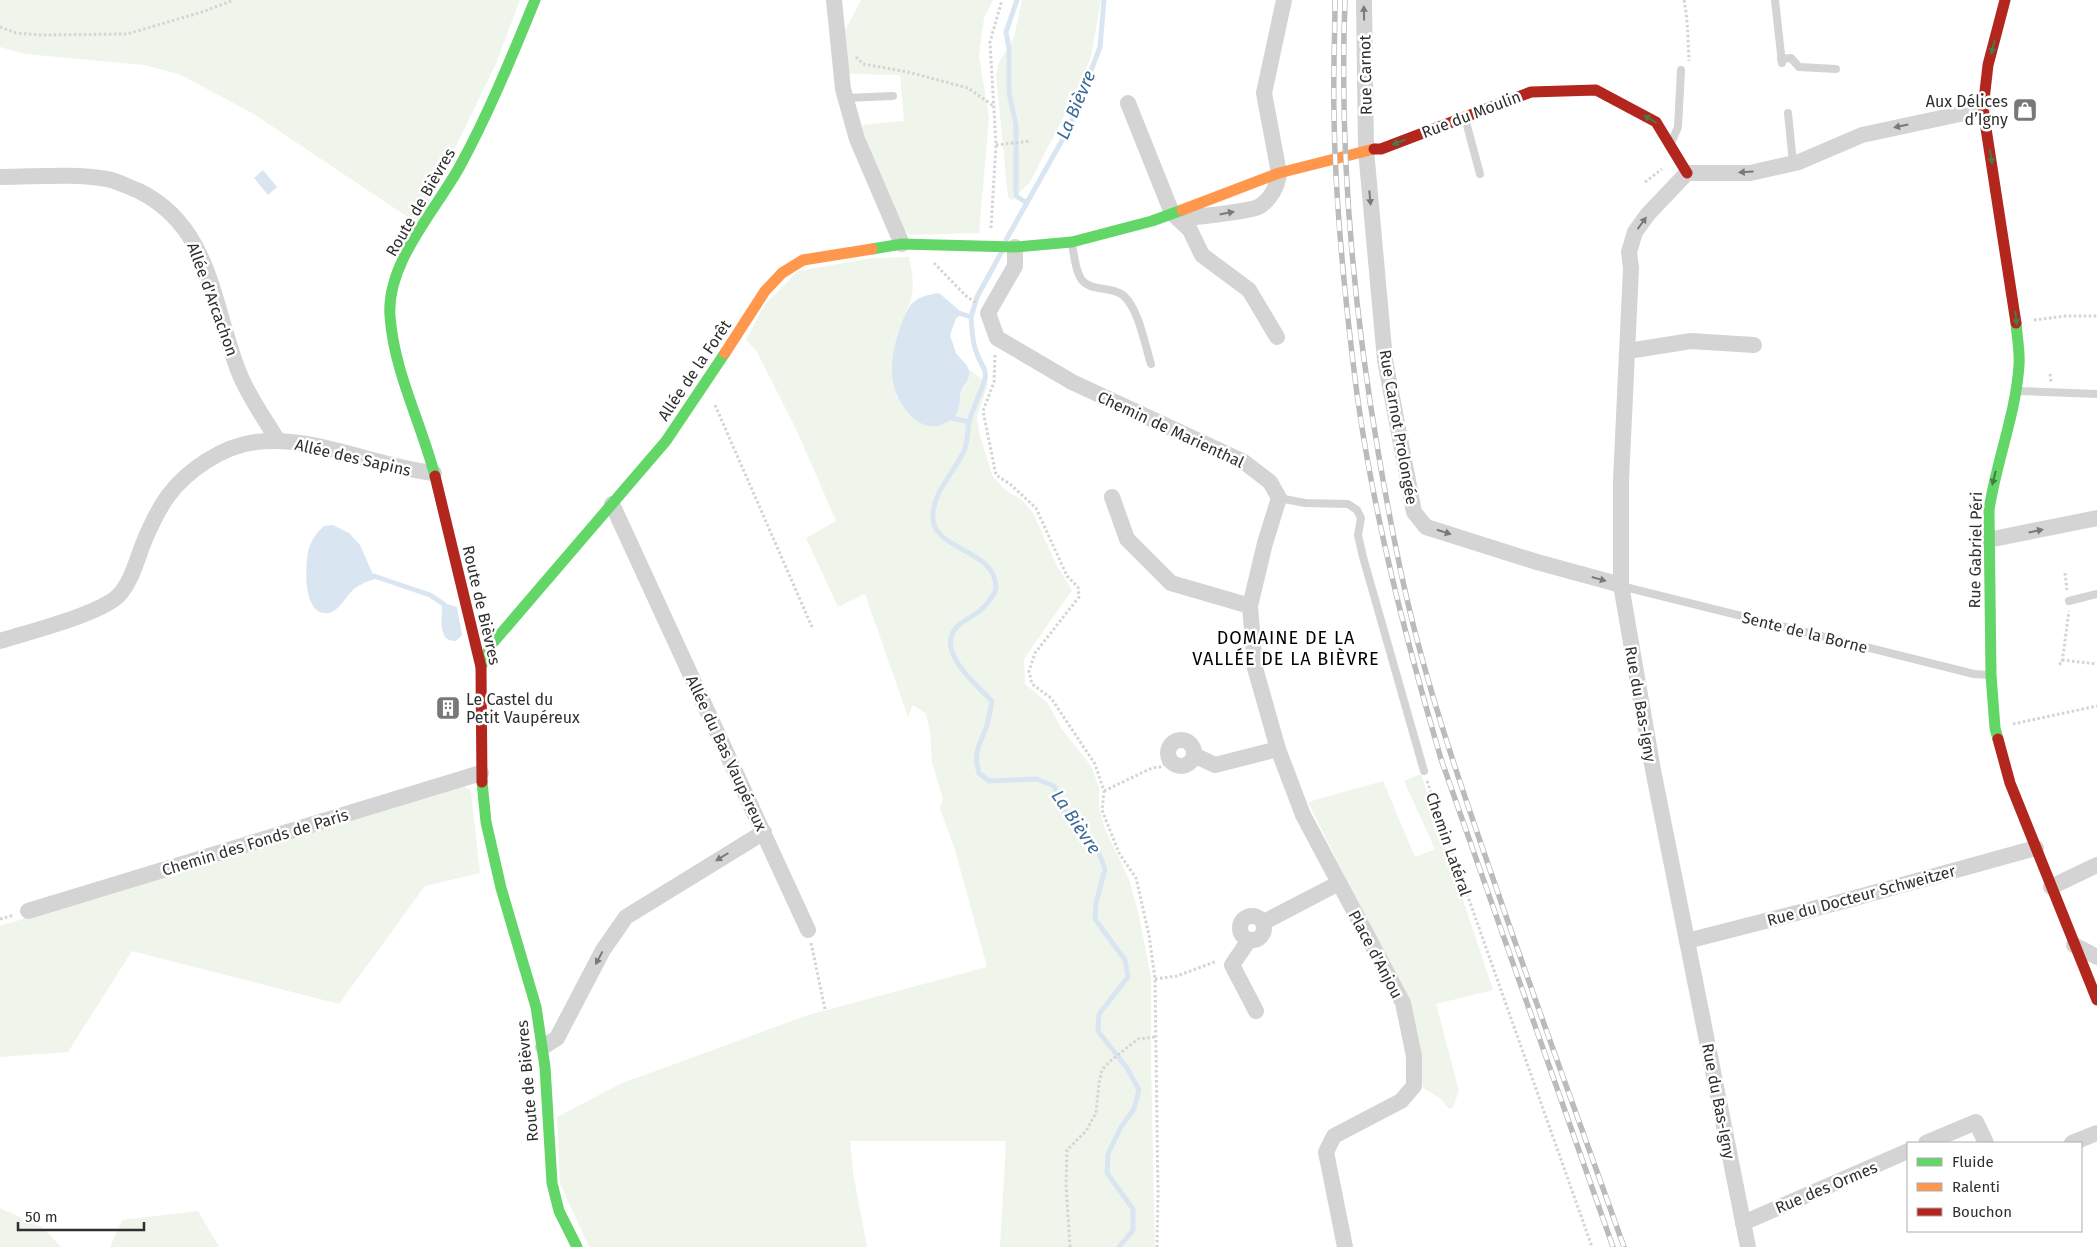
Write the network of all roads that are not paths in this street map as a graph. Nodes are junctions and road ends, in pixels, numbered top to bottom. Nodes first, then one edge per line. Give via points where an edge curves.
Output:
1 (536, 0) edge
2 (834, 0) edge
3 (1284, 0) edge
4 (1364, 0) edge
5 (1775, 0) edge
6 (2005, 0) edge
7 (1836, 69) dead end
8 (1681, 70) road end
9 (893, 96) dead end
10 (846, 98) junction
11 (1128, 104) dead end
12 (1983, 109) junction
13 (1788, 113) dead end
14 (1465, 117) junction
15 (1670, 145) junction
16 (1366, 150) junction
17 (1793, 163) junction
18 (1279, 173) junction
19 (1687, 173) junction
20 (1480, 174) dead end
21 (0, 177) edge
22 (1175, 216) junction
23 (1072, 242) junction
24 (902, 244) junction
25 (1015, 247) junction
26 (1277, 337) dead end
27 (1754, 345) dead end
28 (1628, 351) junction
29 (1151, 364) dead end
30 (2016, 391) junction
31 (2097, 394) edge
32 (278, 441) junction
33 (434, 473) junction
34 (1112, 497) dead end
35 (1279, 498) junction
36 (612, 504) junction
37 (2097, 518) edge
38 (1988, 540) junction
39 (1621, 585) junction
40 (2097, 594) edge
41 (2069, 601) road end
42 (1250, 606) junction
43 (0, 641) edge
44 (481, 667) junction
45 (1991, 675) junction
46 (1278, 750) junction
47 (1194, 755) junction
48 (1424, 772) road end
49 (481, 774) junction
50 (764, 832) junction
51 (2036, 848) junction
52 (2097, 865) edge
53 (1339, 883) junction
54 (2051, 887) junction
55 (28, 911) dead end
56 (808, 930) road end
57 (1687, 941) junction
58 (2074, 945) junction
59 (2097, 958) edge
60 (2097, 1000) edge
61 (1256, 1011) dead end
62 (543, 1047) junction
63 (2097, 1133) edge
64 (1928, 1142) edge
65 (1986, 1142) edge
66 (2074, 1142) edge
67 (1907, 1151) edge
68 (1743, 1223) junction
69 (577, 1247) edge
70 (1345, 1247) edge
71 (1748, 1247) edge

1 - 33 street, Route de Bièvres via 477,132 403,259 392,290 390,314 396,358
2 - 10 street
3 - 18 street via 1264,93
16 -> 4 street, Rue Carnot
5 - 7 lane via 1782,61 1791,58 1799,68
6 -> 12 street, Rue Gabriel Péri via 1988,65
8 - 15 lane via 1678,128
9 - 10 lane
10 - 24 street via 857,138
11 - 22 street
12 -> 17 street via 1862,135
12 -> 30 street, Rue Gabriel Péri via 2016,321 2019,364
13 - 17 lane
15 -> 14 street, Rue du Moulin via 1656,122 1596,90 1531,92
14 -> 16 street, Rue du Moulin via 1381,149
14 - 20 lane
15 - 19 street, Rue du Moulin
16 - 18 street, Rue du Moulin
16 -> 39 street, Rue Carnot Prolongée via 1385,360 1414,512 1426,527
17 -> 19 street via 1750,173
18 - 22 street, Rue du Moulin
22 -> 18 street, Rue du Moulin via 1259,207 1269,198
28 -> 19 street, Rue du Bas-Igny via 1629,252 1635,232
21 - 32 street, Allée d'Arcachon via 76,176 108,180 164,205 190,235 201,256 239,374
22 - 23 street, Rue du Moulin
22 - 26 street via 1190,230 1202,255 1249,290
23 - 25 street, Rue du Moulin
23 - 29 lane via 1080,277 1087,286 1123,295 1133,308
24 - 25 street, Allée de la Forêt
24 - 36 street, Allée de la Forêt via 803,260 782,273 764,291 666,441
25 - 35 street, Chemin de Marienthal via 1015,266 988,313 997,338 1072,382 1244,462 1270,482
27 - 28 street via 1691,341
28 - 39 street, Rue du Bas-Igny via 1621,480
30 - 31 lane
30 -> 38 street, Rue Gabriel Péri via 1988,510
32 - 33 street, Allée des Sapins via 304,444 409,471
32 - 43 street, Allée des Sapins via 254,442 210,459 177,485 156,516 119,596 93,611
33 - 44 street, Route de Bièvres
34 - 42 street via 1127,539 1171,584
35 - 42 street
35 - 48 lane, Chemin Latéral via 1305,503 1348,504 1357,510 1361,518 1358,535 1362,557
36 - 44 street, Allée de la Forêt via 491,645
36 - 50 street, Allée du Bas Vaupéreux
38 -> 37 street
38 - 45 street, Rue Gabriel Péri
39 - 45 lane, Sente de la Borne via 1974,674
39 - 57 street, Rue du Bas-Igny via 1652,770
40 - 41 lane
42 - 46 street via 1255,668
44 - 49 street, Route de Bièvres
45 - 51 street, Rue Gabriel Péri via 1995,728 2010,783
46 - 47 street via 1215,765
46 - 53 street via 1303,815
47 - 47 street via 1190,764 1177,766 1170,760 1169,747 1179,740 1190,744
49 - 55 street, Chemin des Fonds de Paris
49 - 62 street, Route de Bièvres via 486,822 501,888 536,1007
50 - 56 street, Allée du Bas Vaupéreux
50 -> 62 street via 626,917 603,950 557,1038
51 - 54 street, Rue Gabriel Péri
51 - 57 street, Rue du Docteur Schweitzer
52 - 54 street
53 - 61 street via 1264,922 1265,930 1261,937 1249,940 1232,965
53 - 70 street, Place d'Anjou via 1402,1003 1414,1056 1414,1086 1401,1101 1334,1136 1326,1152
54 - 58 street, Rue Gabriel Péri
57 - 68 street, Rue du Bas-Igny
58 - 59 street
58 - 60 street, Rue Gabriel Péri
62 - 69 street, Route de Bièvres via 552,1182 559,1211
63 - 66 street
64 - 65 street via 1976,1122
67 - 68 street, Rue des Ormes
68 - 71 street, Rue du Bas-Igny

